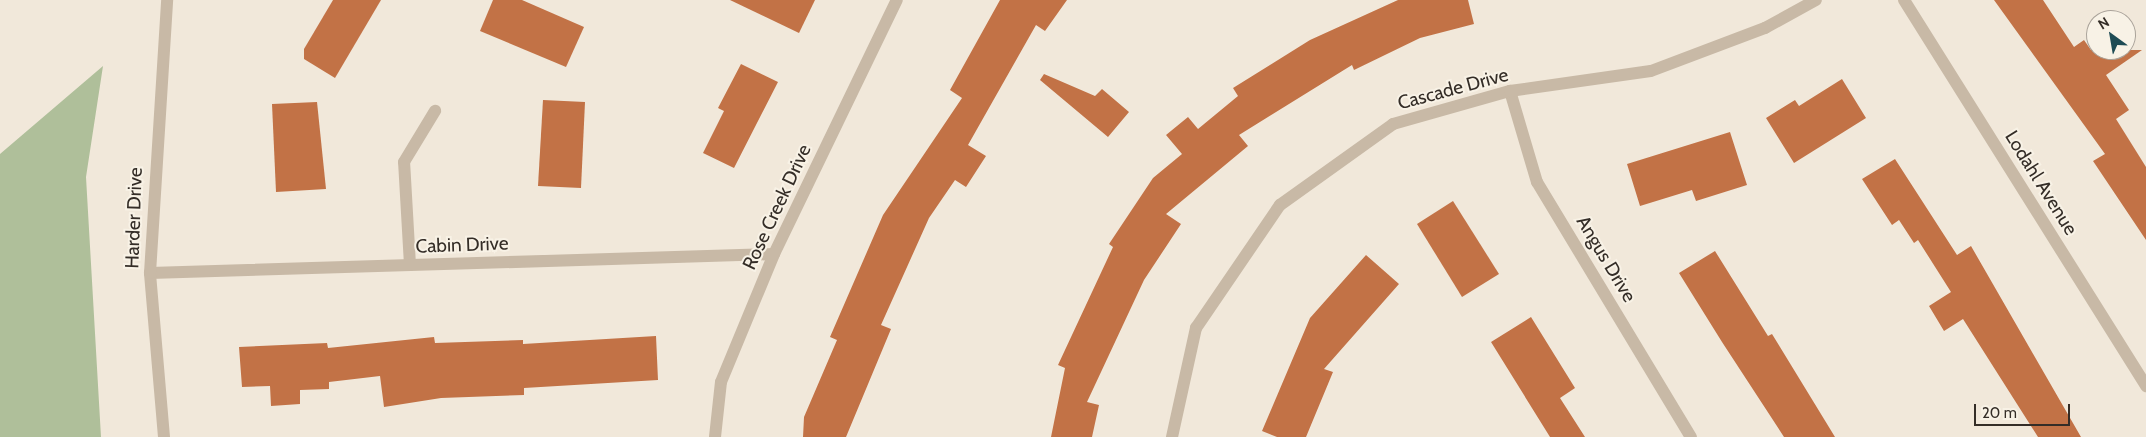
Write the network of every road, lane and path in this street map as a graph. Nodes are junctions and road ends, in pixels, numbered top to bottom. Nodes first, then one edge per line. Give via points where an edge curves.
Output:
1 (167, 0) edge
2 (897, 0) edge
3 (1816, 0) edge
4 (1904, 0) edge
5 (1510, 91) junction
6 (435, 111) dead end
7 (774, 254) junction
8 (410, 265) junction
9 (150, 273) junction
10 (2146, 386) edge
11 (164, 437) edge
12 (715, 437) edge
13 (1172, 437) edge
14 (1691, 437) edge

1 - 9 street, Harder Drive
2 - 7 street, Rose Creek Drive
3 - 5 street, Cascade Drive via 1765,28 1651,70
4 - 10 street, Lodahl Avenue
5 - 13 street, Cascade Drive via 1393,124 1280,205 1196,328
5 - 14 street, Angus Drive via 1537,182
6 - 8 street via 404,162
7 - 8 street, Cabin Drive
7 - 12 street, Rose Creek Drive via 721,382
8 - 9 street, Cabin Drive
9 - 11 street, Harder Drive

